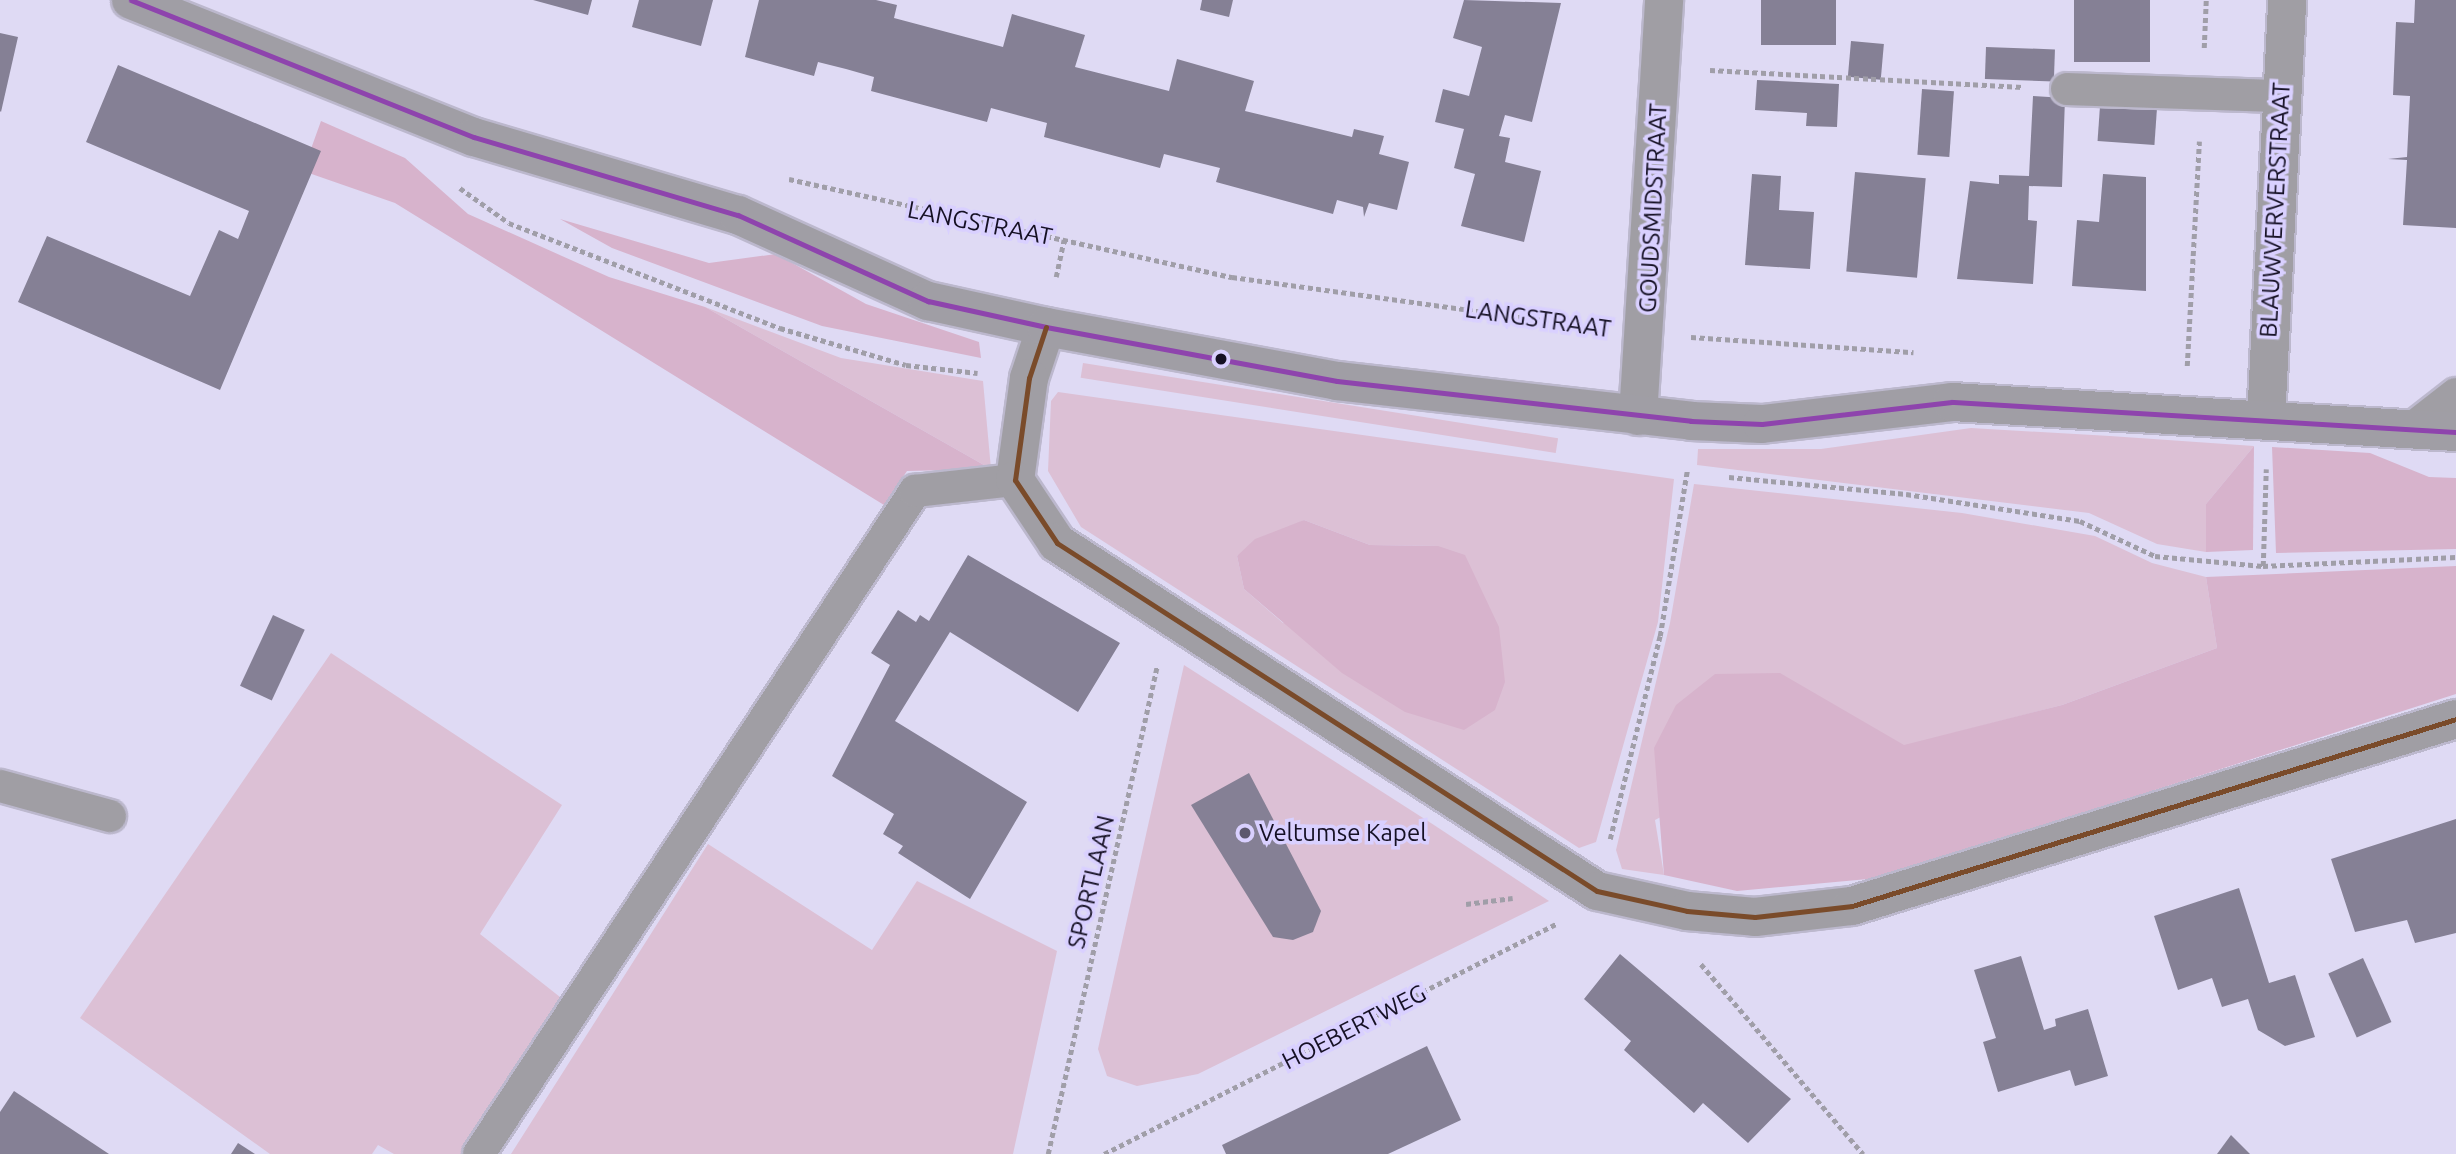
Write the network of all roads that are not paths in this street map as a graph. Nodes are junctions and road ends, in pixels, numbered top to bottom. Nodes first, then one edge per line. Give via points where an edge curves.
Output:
1 (131, 0) edge
2 (1664, 0) edge
3 (2287, 0) edge
4 (2067, 89) road end
5 (2282, 96) junction
6 (1046, 327) junction
7 (2456, 394) edge
8 (1638, 416) junction
9 (2266, 420) junction
10 (2412, 429) junction
11 (2456, 432) edge
12 (1015, 480) junction
13 (2456, 719) edge
14 (0, 786) edge
15 (110, 816) dead end
16 (480, 1154) edge

1 - 6 main road via 474,137 738,215 928,301
2 - 8 street, GOUDSMIDSTRAAT
3 - 5 street, BLAUWVERVERSTRAAT
4 - 5 lane
5 - 9 street, BLAUWVERVERSTRAAT
6 - 8 main road via 1337,381
6 - 12 street via 1028,379
7 - 10 lane
8 - 9 main road via 1762,424 1952,402
9 - 10 main road
10 - 11 main road
12 - 13 street via 1057,543 1169,617 1597,891 1687,911 1755,917 1852,906
12 - 16 lane via 915,491
14 - 15 lane

